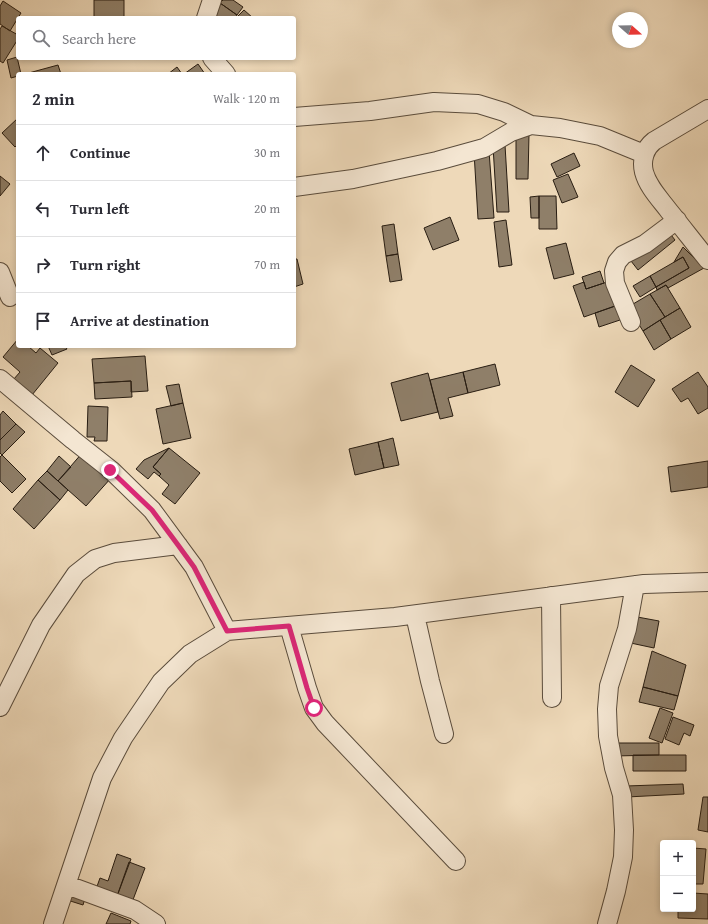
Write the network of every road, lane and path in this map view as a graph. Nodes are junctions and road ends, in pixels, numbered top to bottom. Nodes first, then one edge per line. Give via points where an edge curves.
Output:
1 (212, 0) edge
2 (207, 16) edge
3 (214, 60) edge
4 (224, 72) edge
5 (708, 109) edge
6 (296, 117) edge
7 (531, 125) junction
8 (644, 154) junction
9 (296, 188) edge
10 (676, 220) junction
11 (708, 260) edge
12 (0, 272) edge
13 (9, 298) edge
14 (631, 322) dead end
15 (0, 379) edge
16 (178, 545) junction
17 (708, 582) edge
18 (635, 585) junction
19 (552, 596) junction
20 (414, 615) junction
21 (289, 626) junction
22 (227, 631) junction
23 (552, 698) dead end
24 (0, 707) edge
25 (444, 734) dead end
26 (456, 861) dead end
27 (66, 885) junction
28 (54, 924) edge
29 (156, 924) edge
30 (607, 924) edge

1 - 2 street
3 - 4 street
5 - 8 street via 654,141
6 - 7 street via 370,111 434,102 478,104 504,112
7 - 8 street via 600,136
7 - 9 street via 511,132 484,148 437,161
8 - 10 street via 644,172 652,189
10 - 11 street
10 - 14 street via 645,244 623,255 617,262 614,271 615,283
12 - 13 street
15 - 16 street via 110,470 152,510
16 - 22 street via 194,567
16 - 24 street via 114,553 95,559 76,574 41,625
17 - 18 street
18 - 19 street
18 - 30 street via 627,629 608,686 608,736 622,795 624,830 623,857
19 - 20 street
19 - 23 street
20 - 21 street
20 - 25 street
21 - 22 street
21 - 26 street via 314,708 325,723
22 - 27 street via 190,654 161,682 123,738 102,778
27 - 28 street
27 - 29 street via 135,910

